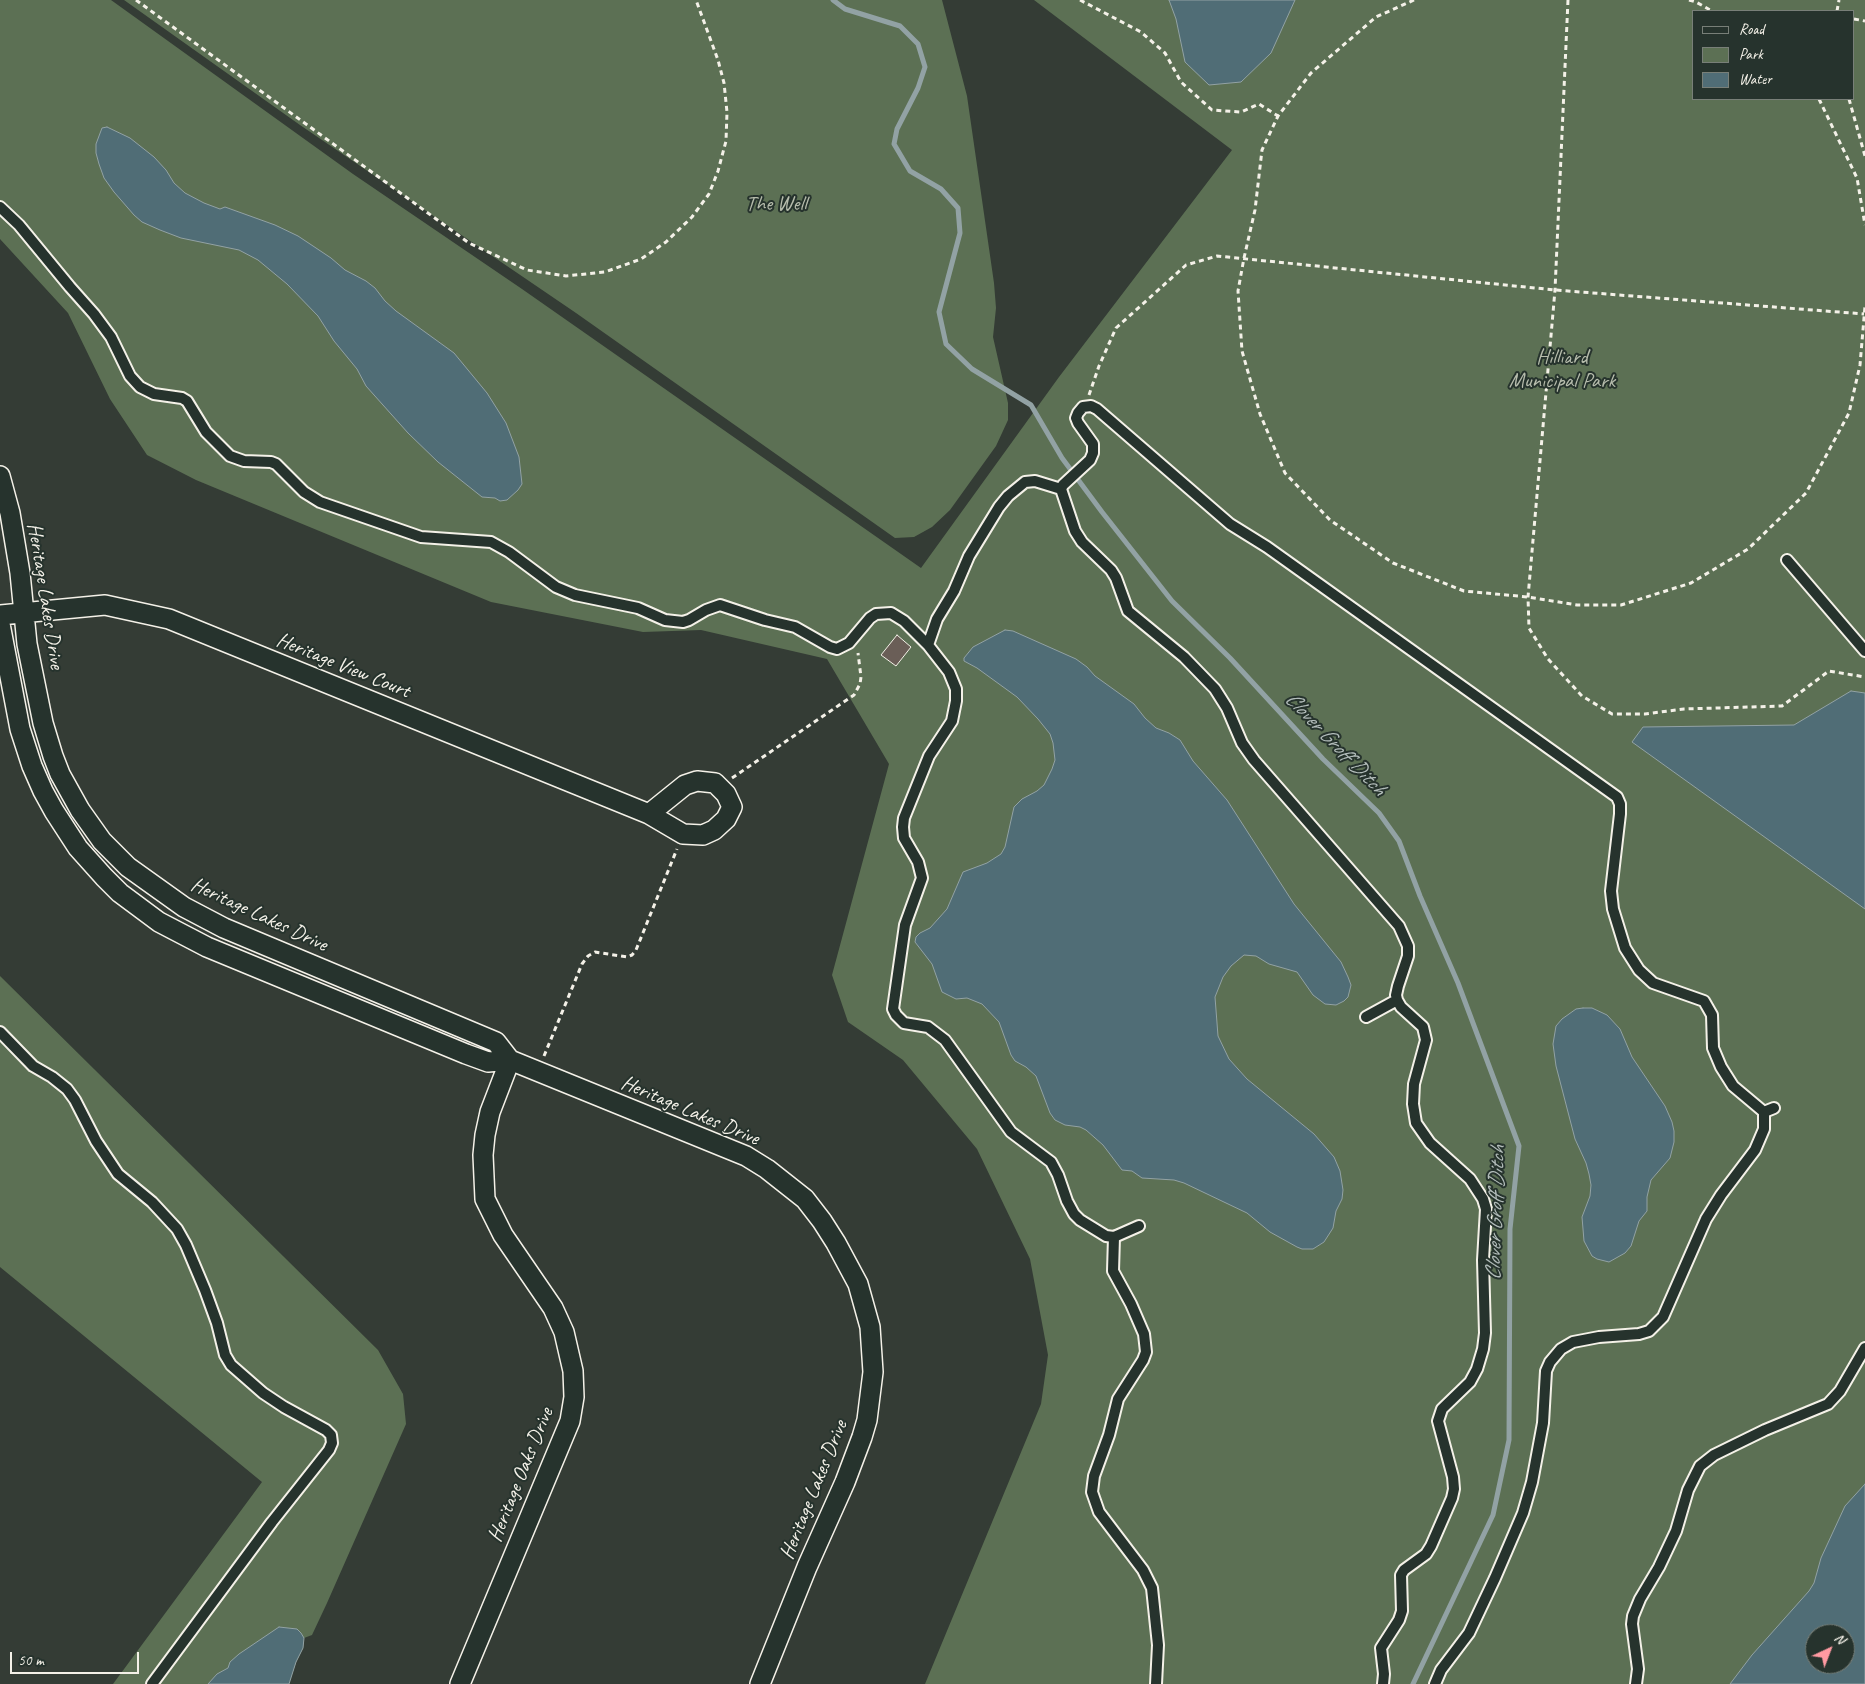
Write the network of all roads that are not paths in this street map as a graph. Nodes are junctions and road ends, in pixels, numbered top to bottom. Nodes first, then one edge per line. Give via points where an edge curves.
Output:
1 (0, 207) edge
2 (0, 476) edge
3 (1064, 485) junction
4 (1787, 560) dead end
5 (8, 616) edge
6 (928, 645) junction
7 (1865, 651) edge
8 (648, 814) junction
9 (1397, 1000) junction
10 (1366, 1017) dead end
11 (0, 1032) edge
12 (510, 1060) junction
13 (1139, 1226) dead end
14 (1114, 1238) junction
15 (1865, 1348) edge
16 (152, 1684) edge
17 (460, 1684) edge
18 (760, 1684) edge
19 (1156, 1684) edge
20 (1383, 1684) edge
21 (1435, 1684) edge
22 (1636, 1684) edge

1 - 6 lane via 19,224 94,314 130,376 140,387 154,394 187,401 206,432 230,456 244,461 276,464 304,492 320,502 421,537 490,542 510,552 556,587 575,595 638,608 665,620 683,622 720,605 795,627 837,649 849,643 876,614 891,613
2 - 5 street, Heritage Lakes Drive via 20,573
3 - 6 lane via 1025,482 1008,496 969,556 937,619
3 - 9 lane via 1068,514 1078,537 1111,570 1128,611 1172,646 1209,683 1222,700 1242,743 1254,760 1399,926 1408,946 1408,956
3 - 21 lane via 1093,453 1093,444 1076,418 1083,407 1091,406 1230,524 1617,797 1620,814 1611,891 1614,917 1624,948 1653,983 1704,1001 1712,1015 1713,1048 1721,1067 1733,1086 1769,1110 1755,1150 1706,1219 1663,1318 1649,1331 1640,1334 1573,1342 1550,1362 1546,1370 1543,1423 1524,1513 1469,1632 1441,1670
4 - 7 lane
5 - 8 street, Heritage View Court via 105,605 168,619
5 - 12 street, Heritage Lakes Drive via 60,774 92,828 128,867 202,918 496,1042
5 - 12 street, Heritage Lakes Drive via 20,729 32,766 54,812 78,848 120,893 160,922 207,947 488,1062
6 - 14 lane via 953,679 955,711 948,729 929,756 904,818 904,838 918,862 922,878 905,925 893,1009 904,1023 928,1027 946,1040 1011,1132 1051,1162 1074,1214 1097,1231
8 - 8 street, Heritage View Court via 685,786 697,781 715,783 732,806 726,819 704,835 683,834
9 - 10 lane
9 - 20 lane via 1426,1034 1414,1084 1416,1123 1430,1143 1470,1179 1486,1209 1483,1260 1485,1333 1477,1369 1470,1382 1439,1416 1454,1489 1431,1546 1402,1575 1402,1611 1381,1648
11 - 16 lane via 33,1066 67,1089 118,1174 178,1229 205,1290 231,1365 284,1408 331,1435 329,1450
12 - 17 street, Heritage Oaks Drive via 490,1112 485,1135 485,1199 503,1235 557,1316 564,1332 574,1397 570,1421
12 - 18 street, Heritage Lakes Drive via 746,1156 766,1168 804,1199 822,1221 858,1284 870,1327 872,1351 873,1372 867,1420 855,1457
13 - 14 lane
14 - 19 lane via 1113,1271 1147,1344 1143,1360 1118,1400 1092,1492 1100,1512 1143,1570 1152,1588 1158,1645
15 - 22 lane via 1840,1391 1828,1404 1765,1430 1714,1455 1700,1466 1660,1567 1633,1616 1638,1669

